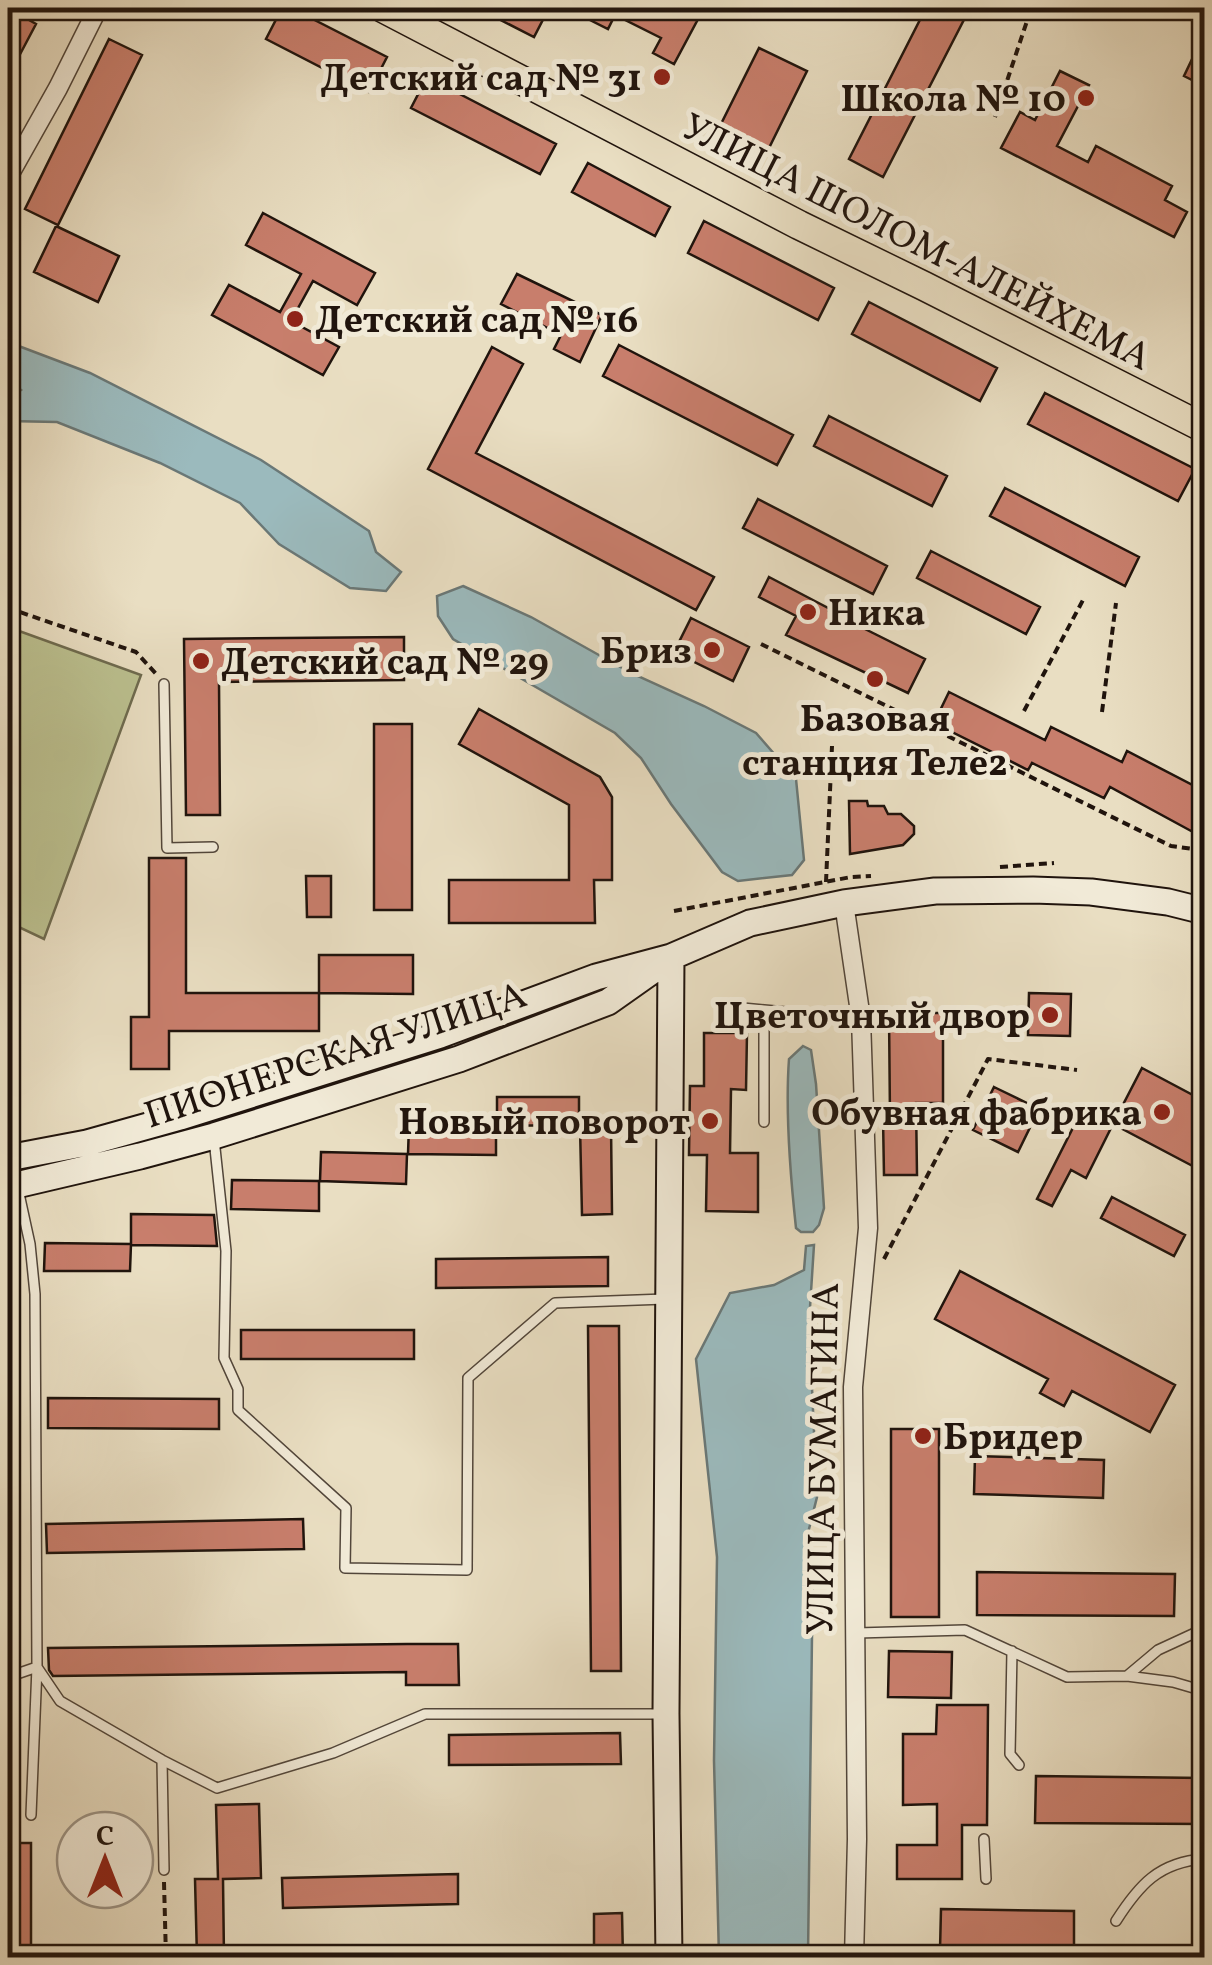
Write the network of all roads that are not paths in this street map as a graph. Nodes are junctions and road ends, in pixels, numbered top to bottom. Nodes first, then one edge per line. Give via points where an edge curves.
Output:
1 (98, 8) edge
2 (383, 8) edge
3 (8, 176) edge
4 (1204, 428) edge
5 (164, 684) road end
6 (212, 847) dead end
7 (844, 903) junction
8 (1204, 911) edge
9 (671, 957) junction
10 (722, 1006) dead end
11 (764, 1010) junction
12 (861, 1018) junction
13 (764, 1122) dead end
14 (214, 1136) junction
15 (9, 1150) edge
16 (12, 1186) edge
17 (669, 1298) junction
18 (1200, 1611) dead end
19 (854, 1633) junction
20 (1012, 1652) junction
21 (36, 1667) junction
22 (1126, 1676) junction
23 (8, 1677) edge
24 (1204, 1691) edge
25 (666, 1714) junction
26 (162, 1760) junction
27 (1019, 1765) dead end
28 (32, 1815) dead end
29 (984, 1839) dead end
30 (1204, 1859) edge
31 (164, 1870) road end
32 (986, 1879) dead end
33 (1116, 1921) dead end
34 (669, 1958) edge
35 (854, 1958) edge

1 - 3 street
2 - 4 main road, УЛИЦА ШОЛОМ-АЛЕЙХЕМА
5 - 6 lane via 168,848
7 - 8 main road, ПИОНЕРСКАЯ УЛИЦА via 935,891 1033,890 1091,892
7 - 9 main road, ПИОНЕРСКАЯ УЛИЦА via 750,924
7 - 12 street, УЛИЦА БУМАГИНА
9 - 14 main road, ПИОНЕРСКАЯ УЛИЦА via 608,1002 459,1060
9 - 15 main road, ПИОНЕРСКАЯ УЛИЦА via 180,1117 87,1143
9 - 17 main road
10 - 11 lane
11 - 12 lane
11 - 13 lane
12 - 19 street, УЛИЦА БУМАГИНА via 868,1228 853,1387
14 - 16 main road, ПИОНЕРСКАЯ УЛИЦА
14 - 17 lane via 226,1251 224,1358 238,1389 238,1410 346,1508 345,1568 467,1570 468,1378 556,1304
15 - 16 main road
16 - 21 lane via 30,1244 35,1294
17 - 25 main road
18 - 22 lane via 1197,1632 1158,1650
19 - 20 lane via 966,1630
19 - 35 street, УЛИЦА БУМАГИНА
20 - 22 lane via 1067,1677
20 - 27 lane via 1010,1754
21 - 23 lane
21 - 26 lane via 60,1701
21 - 28 lane
22 - 24 lane
25 - 26 lane via 425,1714 218,1788
25 - 34 main road
26 - 31 lane
29 - 32 lane
30 - 33 lane via 1152,1875

